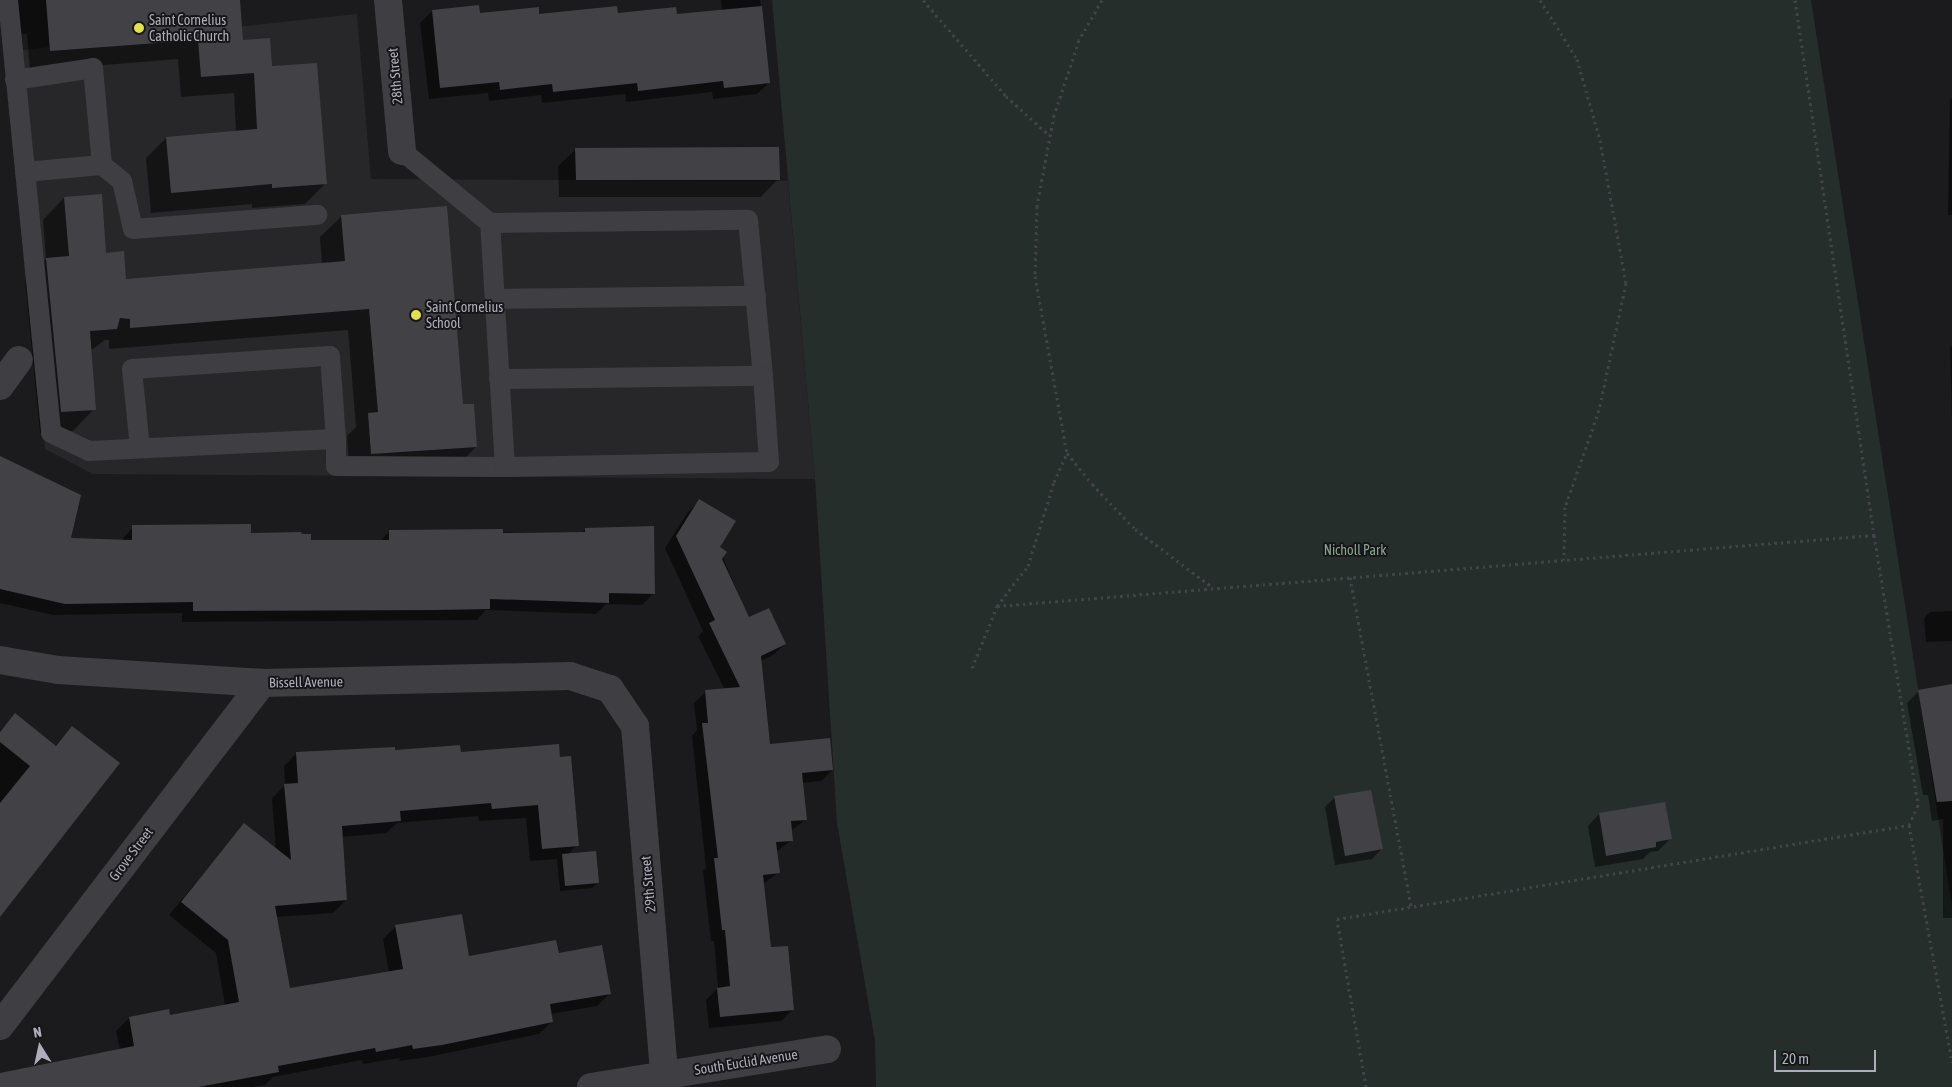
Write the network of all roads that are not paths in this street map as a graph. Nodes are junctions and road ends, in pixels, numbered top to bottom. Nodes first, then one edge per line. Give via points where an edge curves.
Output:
1 (8, 0) edge
2 (388, 0) edge
3 (15, 80) junction
4 (402, 151) joint
5 (102, 165) junction
6 (26, 172) junction
7 (317, 215) dead end
8 (490, 223) junction
9 (756, 296) junction
10 (495, 299) junction
11 (19, 360) dead end
12 (763, 376) junction
13 (500, 379) junction
14 (0, 386) edge
15 (336, 439) junction
16 (140, 448) junction
17 (505, 467) junction
18 (0, 660) edge
19 (262, 682) junction
20 (610, 689) joint
21 (0, 1026) edge
22 (827, 1049) dead end
23 (664, 1081) edge
24 (591, 1087) edge

1 - 3 lane
2 - 4 street, 28th Street
3 - 5 lane via 93,68
3 - 6 lane
4 - 8 lane
5 - 6 lane
5 - 7 lane via 122,181 133,229
6 - 16 lane via 51,433 89,451
8 - 9 lane via 748,220
8 - 10 lane
9 - 10 lane
9 - 12 lane
10 - 13 lane
11 - 14 street
12 - 13 lane
12 - 17 lane via 768,462
13 - 17 lane
15 - 16 lane
15 - 16 lane via 330,356 132,369
15 - 17 lane via 336,466
18 - 19 street, Bissell Avenue via 58,670
19 - 20 street, Bissell Avenue via 570,676
19 - 21 street, Grove Street
20 - 23 street, 29th Street via 635,726
22 - 23 street, South Euclid Avenue
23 - 24 street, South Euclid Avenue

